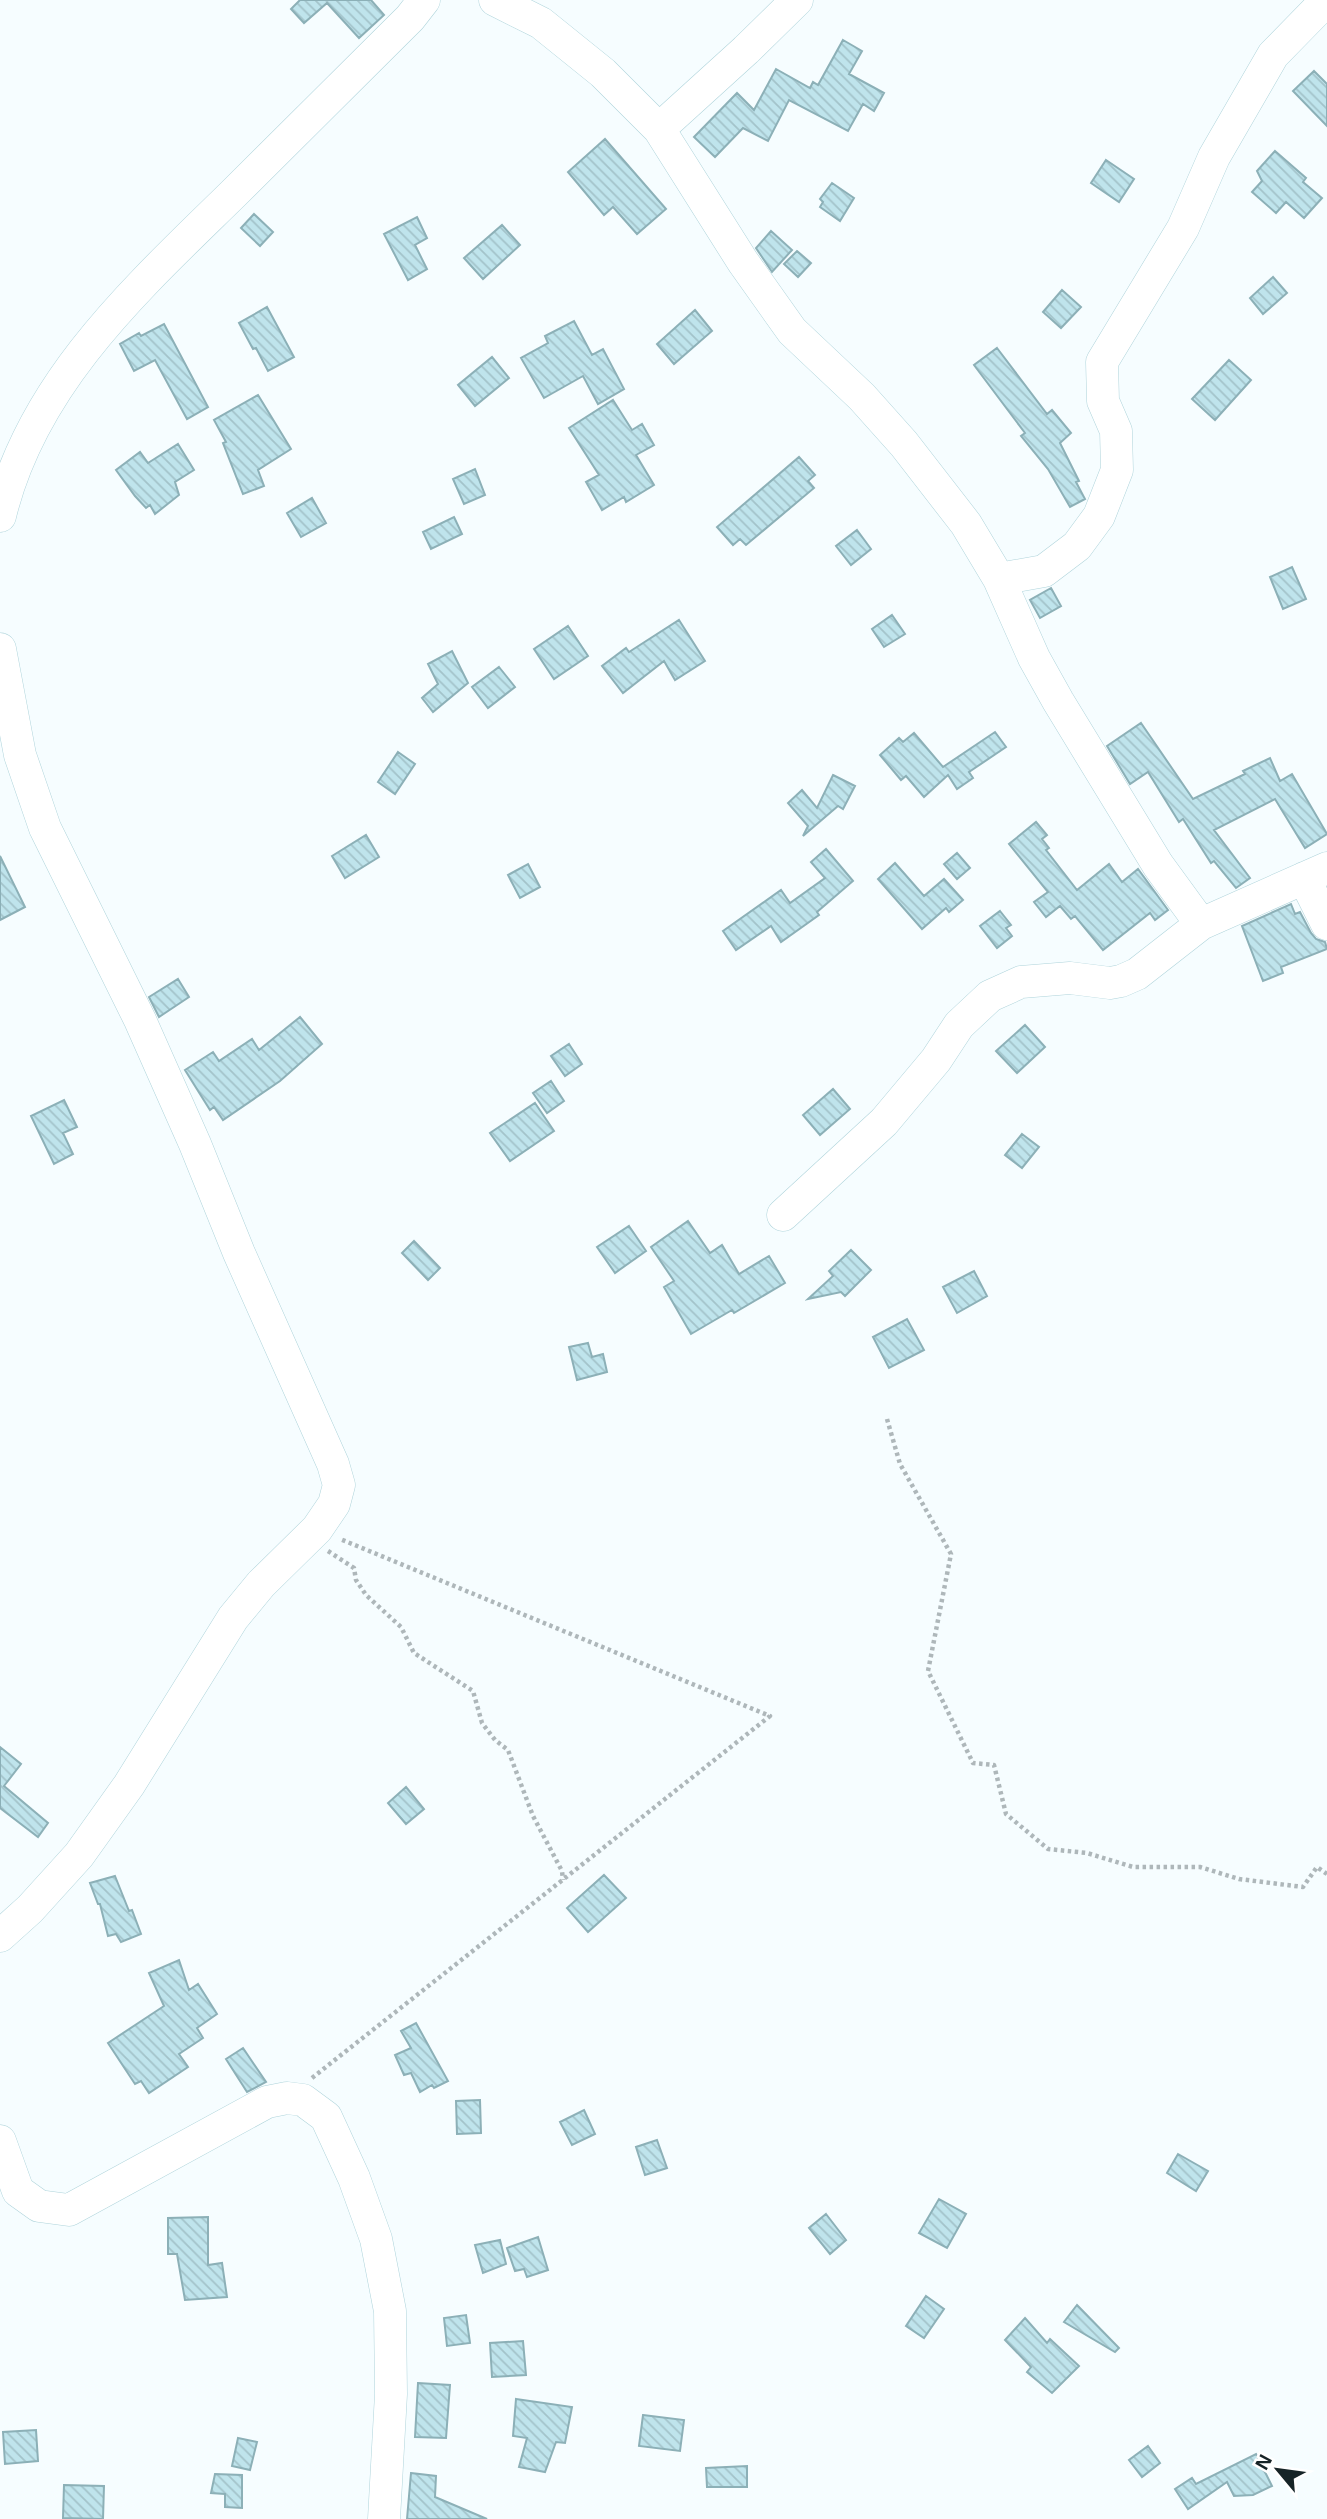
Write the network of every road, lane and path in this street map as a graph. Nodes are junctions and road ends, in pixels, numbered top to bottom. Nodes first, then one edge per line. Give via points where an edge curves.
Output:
1 (424, 0) edge
2 (495, 0) edge
3 (797, 0) edge
4 (1327, 5) edge
5 (659, 129) junction
6 (0, 516) edge
7 (999, 579) junction
8 (0, 649) edge
9 (1315, 873) edge
10 (1201, 924) junction
11 (1327, 924) edge
12 (783, 1215) dead end
13 (887, 1419) dead end
14 (317, 1529) junction
15 (1327, 1874) edge
16 (563, 1880) junction
17 (0, 1936) edge
18 (287, 2098) junction
19 (0, 2141) edge
20 (384, 2519) edge

1 - 6 street via 83,349 21,449
2 - 5 street via 541,23 603,73
3 - 5 street
4 - 7 street via 1273,55 1214,157 1183,228 1102,362 1103,401 1116,431 1117,470 1099,516 1077,546 1044,571
5 - 7 street via 792,331 904,444 965,524
7 - 10 street via 1058,701 1158,865
8 - 14 street via 20,755 46,828 140,1020 333,1464 339,1485 334,1504
9 - 10 street
9 - 11 street
10 - 12 street via 1138,974 1121,981 1070,978 1021,982 990,996 959,1025 884,1122
13 - 15 path via 900,1464 951,1554 928,1671 973,1763 994,1765 1006,1814 1048,1849 1087,1853 1133,1867 1200,1867 1239,1879 1303,1887 1317,1867
14 - 16 path via 320,1545 354,1568 361,1588 401,1627 414,1653 472,1691 482,1723 508,1750
14 - 16 path via 770,1716
14 - 17 street via 233,1618 129,1786 79,1855
16 - 18 path
18 - 19 street via 267,2102 69,2210 39,2206 18,2191
18 - 20 street via 303,2100 326,2117 376,2239 390,2311

